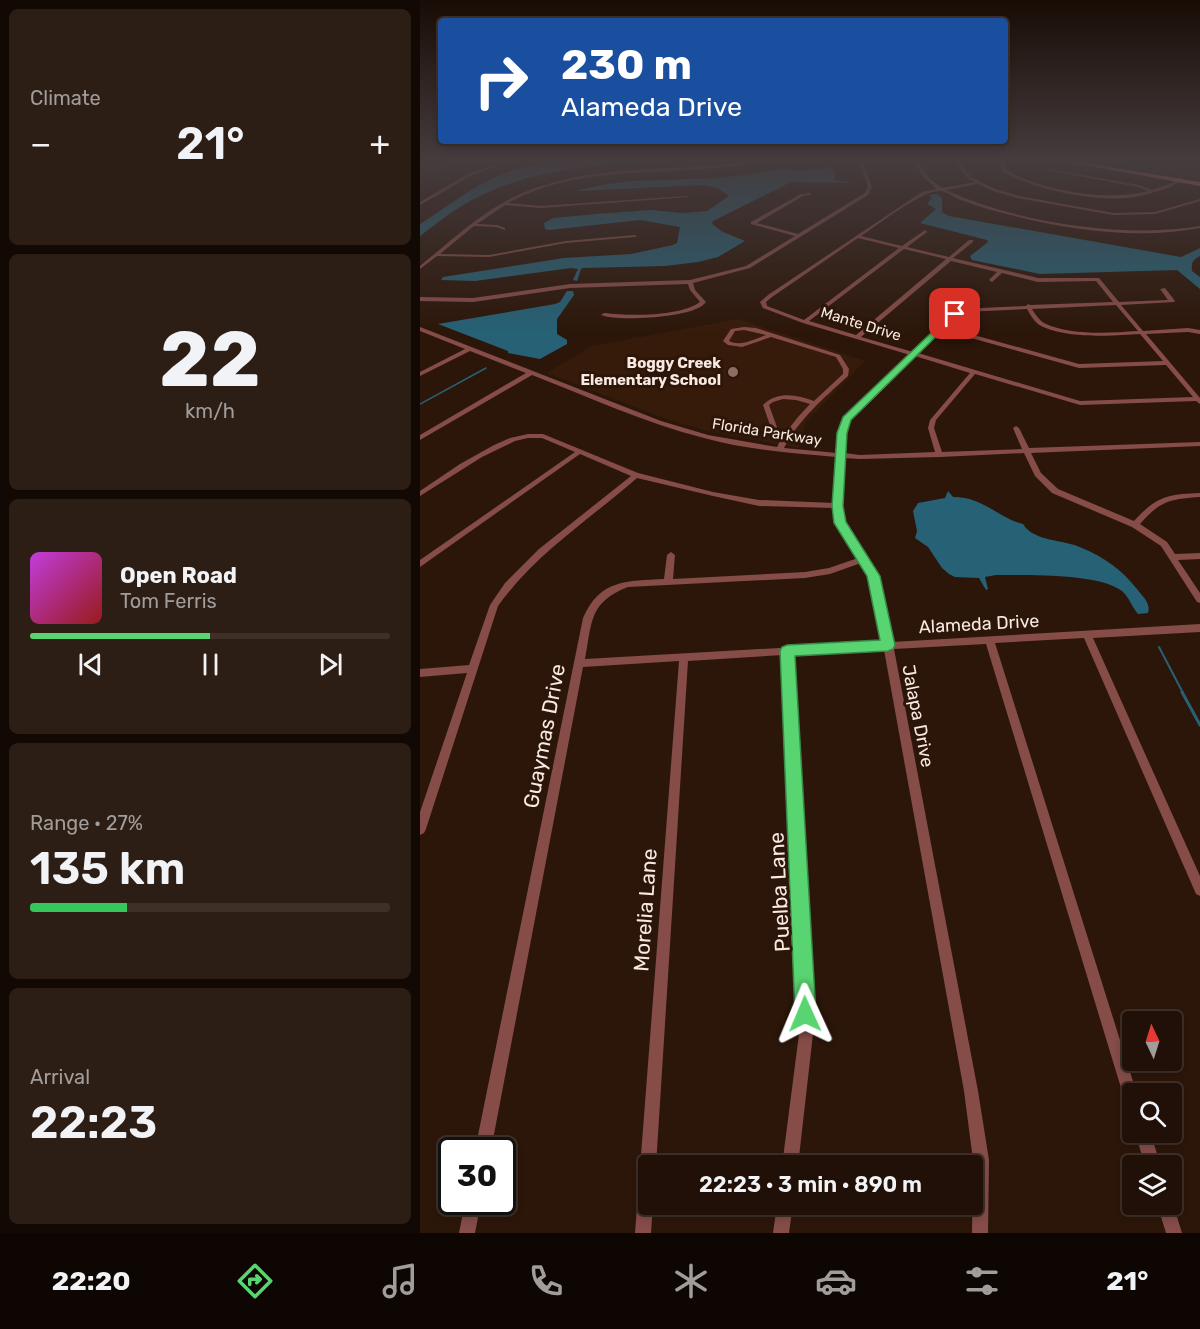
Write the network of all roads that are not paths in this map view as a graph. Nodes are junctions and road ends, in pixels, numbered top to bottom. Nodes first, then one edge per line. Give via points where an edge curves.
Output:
1 (486, 218) edge
2 (763, 218) edge
3 (829, 218) edge
4 (887, 218) edge
5 (1036, 218) edge
6 (476, 225) junction
7 (1200, 227) edge
8 (502, 229) dead end
9 (925, 231) dead end
10 (635, 236) dead end
11 (800, 236) junction
12 (858, 237) junction
13 (971, 241) dead end
14 (903, 248) junction
15 (437, 255) junction
16 (950, 259) junction
17 (420, 268) edge
18 (1001, 271) junction
19 (992, 280) dead end
20 (690, 282) junction
21 (1163, 289) dead end
22 (420, 299) edge
23 (1119, 303) junction
24 (1028, 306) junction
25 (604, 315) dead end
26 (805, 322) junction
27 (941, 328) junction
28 (420, 329) edge
29 (1142, 331) junction
30 (428, 332) junction
31 (1200, 332) edge
32 (771, 335) junction
33 (420, 336) edge
34 (857, 337) junction
35 (469, 349) junction
36 (914, 354) junction
37 (1168, 363) junction
38 (974, 372) junction
39 (530, 373) junction
40 (420, 374) edge
41 (1199, 401) edge
42 (814, 403) junction
43 (1016, 428) dead end
44 (420, 438) edge
45 (784, 438) junction
46 (1200, 444) edge
47 (779, 450) junction
48 (1027, 451) junction
49 (579, 452) junction
50 (940, 455) junction
51 (840, 457) junction
52 (636, 475) junction
53 (420, 494) edge
54 (1200, 495) edge
55 (838, 506) junction
56 (1135, 525) junction
57 (671, 555) dead end
58 (1200, 556) edge
59 (1174, 558) junction
60 (863, 559) junction
61 (420, 564) edge
62 (668, 582) junction
63 (1200, 600) edge
64 (1200, 628) edge
65 (1087, 634) junction
66 (989, 640) junction
67 (888, 645) junction
68 (787, 651) junction
69 (684, 657) junction
70 (580, 663) junction
71 (473, 669) junction
72 (420, 673) edge
73 (420, 829) edge
74 (1200, 890) edge
75 (1126, 1083) edge
76 (486, 1137) edge
77 (649, 1155) edge
78 (791, 1155) edge
79 (470, 1215) edge
80 (645, 1215) edge
81 (784, 1215) edge
82 (1168, 1215) edge
83 (467, 1233) edge
84 (644, 1233) edge
85 (782, 1233) edge
86 (980, 1233) edge
87 (1174, 1233) edge

1 - 6 street
2 - 11 street via 753,223
3 - 11 street
4 - 12 street, Mante Drive
5 - 7 street via 1098,229 1154,233
6 - 8 street
6 - 15 street
9 - 14 street
10 - 15 street via 566,242 489,256
11 - 20 street via 748,267
12 - 14 street
12 - 26 street, Mante Drive via 764,302 771,312
13 - 16 street
14 - 16 street
14 - 26 street
15 - 17 street
16 - 18 street
16 - 34 street
18 - 19 street
18 - 23 street via 1038,279 1097,279
20 - 22 street via 570,286 473,300
20 - 25 street via 703,302 695,308 649,315
21 - 23 street, Jalapa Drive via 1172,301
23 - 24 street, Jalapa Drive
23 - 29 street
24 - 27 street, Jalapa Drive via 963,310
24 - 29 street via 1043,324 1060,329 1084,334
26 - 34 street, Mante Drive
27 - 36 street, Jalapa Drive
27 - 37 street via 1079,366
28 - 30 street, Florida Parkway
29 - 31 street
29 - 37 street
30 - 33 street
30 - 35 street, Florida Parkway
32 - 32 street via 738,328 726,341 736,345
32 - 42 street via 842,358 846,375
34 - 36 street, Mante Drive
35 - 39 street, Florida Parkway
35 - 40 street
36 - 38 street, Mante Drive
36 - 51 street, Jalapa Drive via 847,419
37 - 41 street
38 - 41 street, Mante Drive via 1080,403
38 - 50 street via 933,420 931,428
39 - 44 street
39 - 47 street, Florida Parkway via 707,437
42 - 45 street
42 - 45 street via 797,397 781,398 766,405 775,431
43 - 48 street
45 - 47 street
46 - 48 street, Florida Parkway
47 - 51 street, Florida Parkway
48 - 50 street, Florida Parkway
48 - 56 street via 1038,474 1055,491
49 - 52 street
49 - 53 street via 543,436 519,436 506,440
49 - 61 street
50 - 51 street, Florida Parkway
51 - 55 street, Jalapa Drive
52 - 55 street via 759,503
52 - 71 street via 508,583 494,605
54 - 56 street via 1163,499 1152,505
55 - 60 street, Jalapa Drive via 840,523
56 - 59 street via 1164,544
57 - 62 street
58 - 59 street
59 - 63 street
60 - 62 street, Guaymas Drive via 830,572 805,575
60 - 67 street, Jalapa Drive via 874,576
62 - 70 street, Guaymas Drive via 627,584 608,591 593,604
64 - 65 street, Alameda Drive
65 - 66 street, Alameda Drive
65 - 74 street
66 - 67 street, Alameda Drive
66 - 75 street
67 - 68 street, Alameda Drive
67 - 86 street, Jalapa Drive via 971,1091 981,1160
68 - 69 street, Alameda Drive
68 - 78 street, Puelba Lane via 806,1034
69 - 70 street, Alameda Drive
69 - 77 street, Morelia Lane
70 - 76 street, Guaymas Drive
71 - 72 street
71 - 73 street
79 - 83 street
80 - 84 street, Morelia Lane
81 - 85 street
82 - 87 street

